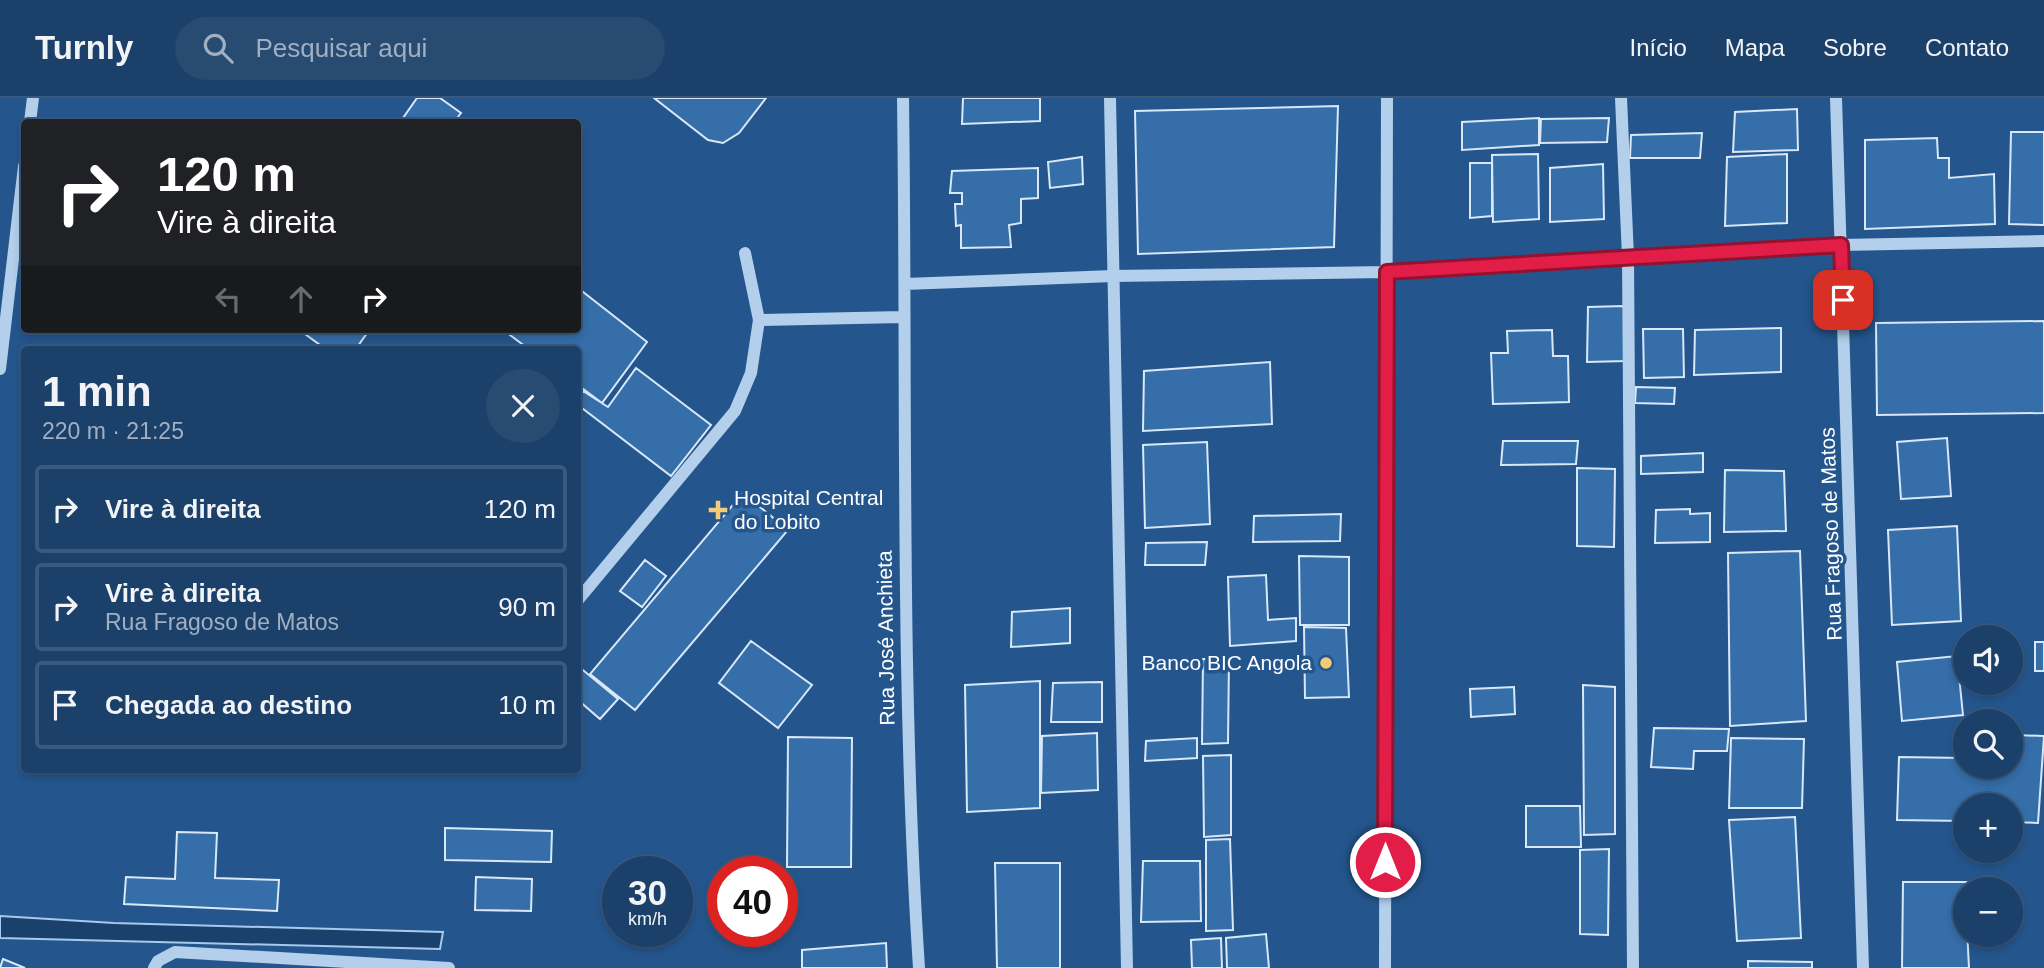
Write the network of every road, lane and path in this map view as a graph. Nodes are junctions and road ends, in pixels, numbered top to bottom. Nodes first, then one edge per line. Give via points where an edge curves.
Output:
1 (33, 98) edge
2 (902, 98) edge
3 (1110, 98) edge
4 (1387, 98) edge
5 (1621, 98) edge
6 (1836, 98) edge
7 (30, 119) edge
8 (21, 191) edge
9 (2044, 241) edge
10 (1841, 245) junction
11 (745, 253) dead end
12 (1628, 257) junction
13 (1387, 272) junction
14 (1114, 276) junction
15 (905, 284) junction
16 (902, 317) junction
17 (759, 320) junction
18 (0, 369) edge
19 (581, 596) edge
20 (155, 968) edge
21 (449, 968) edge
22 (919, 968) edge
23 (1127, 968) edge
24 (1385, 968) edge
25 (1633, 968) edge
26 (1863, 968) edge

1 - 7 street
2 - 15 street, Rua José Anchieta
3 - 14 street
4 - 13 street
5 - 12 street
6 - 10 street, Rua Fragoso de Matos
8 - 18 street
9 - 10 street
10 - 12 street
10 - 26 street, Rua Fragoso de Matos
11 - 17 street
12 - 13 street
12 - 25 street
13 - 14 street
13 - 24 street
14 - 15 street
14 - 23 street
15 - 16 street, Rua José Anchieta
16 - 17 street
16 - 22 street, Rua José Anchieta via 909,809
17 - 19 street via 751,373 735,411
20 - 21 street via 158,961 175,952

